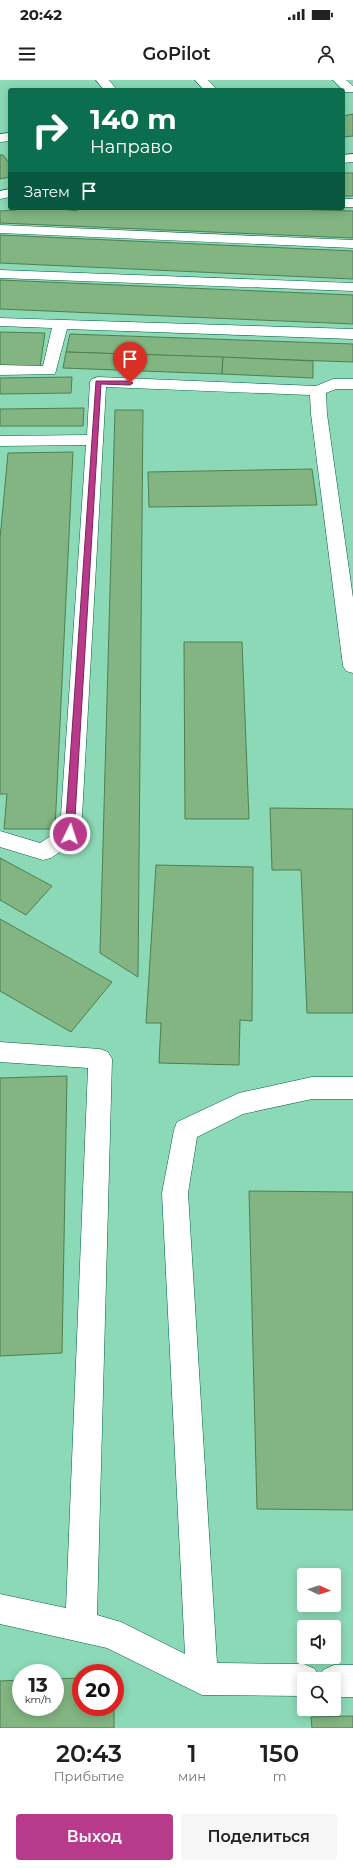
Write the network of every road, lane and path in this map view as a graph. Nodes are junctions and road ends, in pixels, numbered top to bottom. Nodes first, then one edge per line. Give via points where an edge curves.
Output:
1 (102, 80) edge
2 (201, 80) edge
3 (339, 80) edge
4 (108, 88) edge
5 (209, 88) edge
6 (348, 89) edge
7 (0, 229) edge
8 (353, 244) edge
9 (0, 274) edge
10 (353, 287) edge
11 (0, 322) edge
12 (60, 324) junction
13 (353, 334) edge
14 (0, 370) edge
15 (353, 384) edge
16 (318, 391) junction
17 (94, 440) junction
18 (0, 441) edge
19 (353, 666) edge
20 (0, 839) edge
21 (0, 1052) edge
22 (353, 1088) edge
23 (0, 1609) edge
24 (81, 1627) junction
25 (202, 1679) junction
26 (297, 1680) edge
27 (341, 1681) edge
28 (353, 1681) edge

1 - 4 lane
2 - 5 lane
3 - 6 lane
7 - 8 lane
9 - 10 lane
11 - 12 lane
12 - 13 lane
12 - 14 lane via 50,372
15 - 16 lane via 333,384
16 - 17 lane via 98,382
16 - 19 lane
17 - 18 lane
17 - 20 lane via 70,834 44,852
21 - 24 lane via 100,1059
22 - 25 lane via 312,1088 240,1104 186,1130 174,1193
23 - 24 lane
24 - 25 lane via 110,1633
25 - 26 lane
27 - 28 lane

